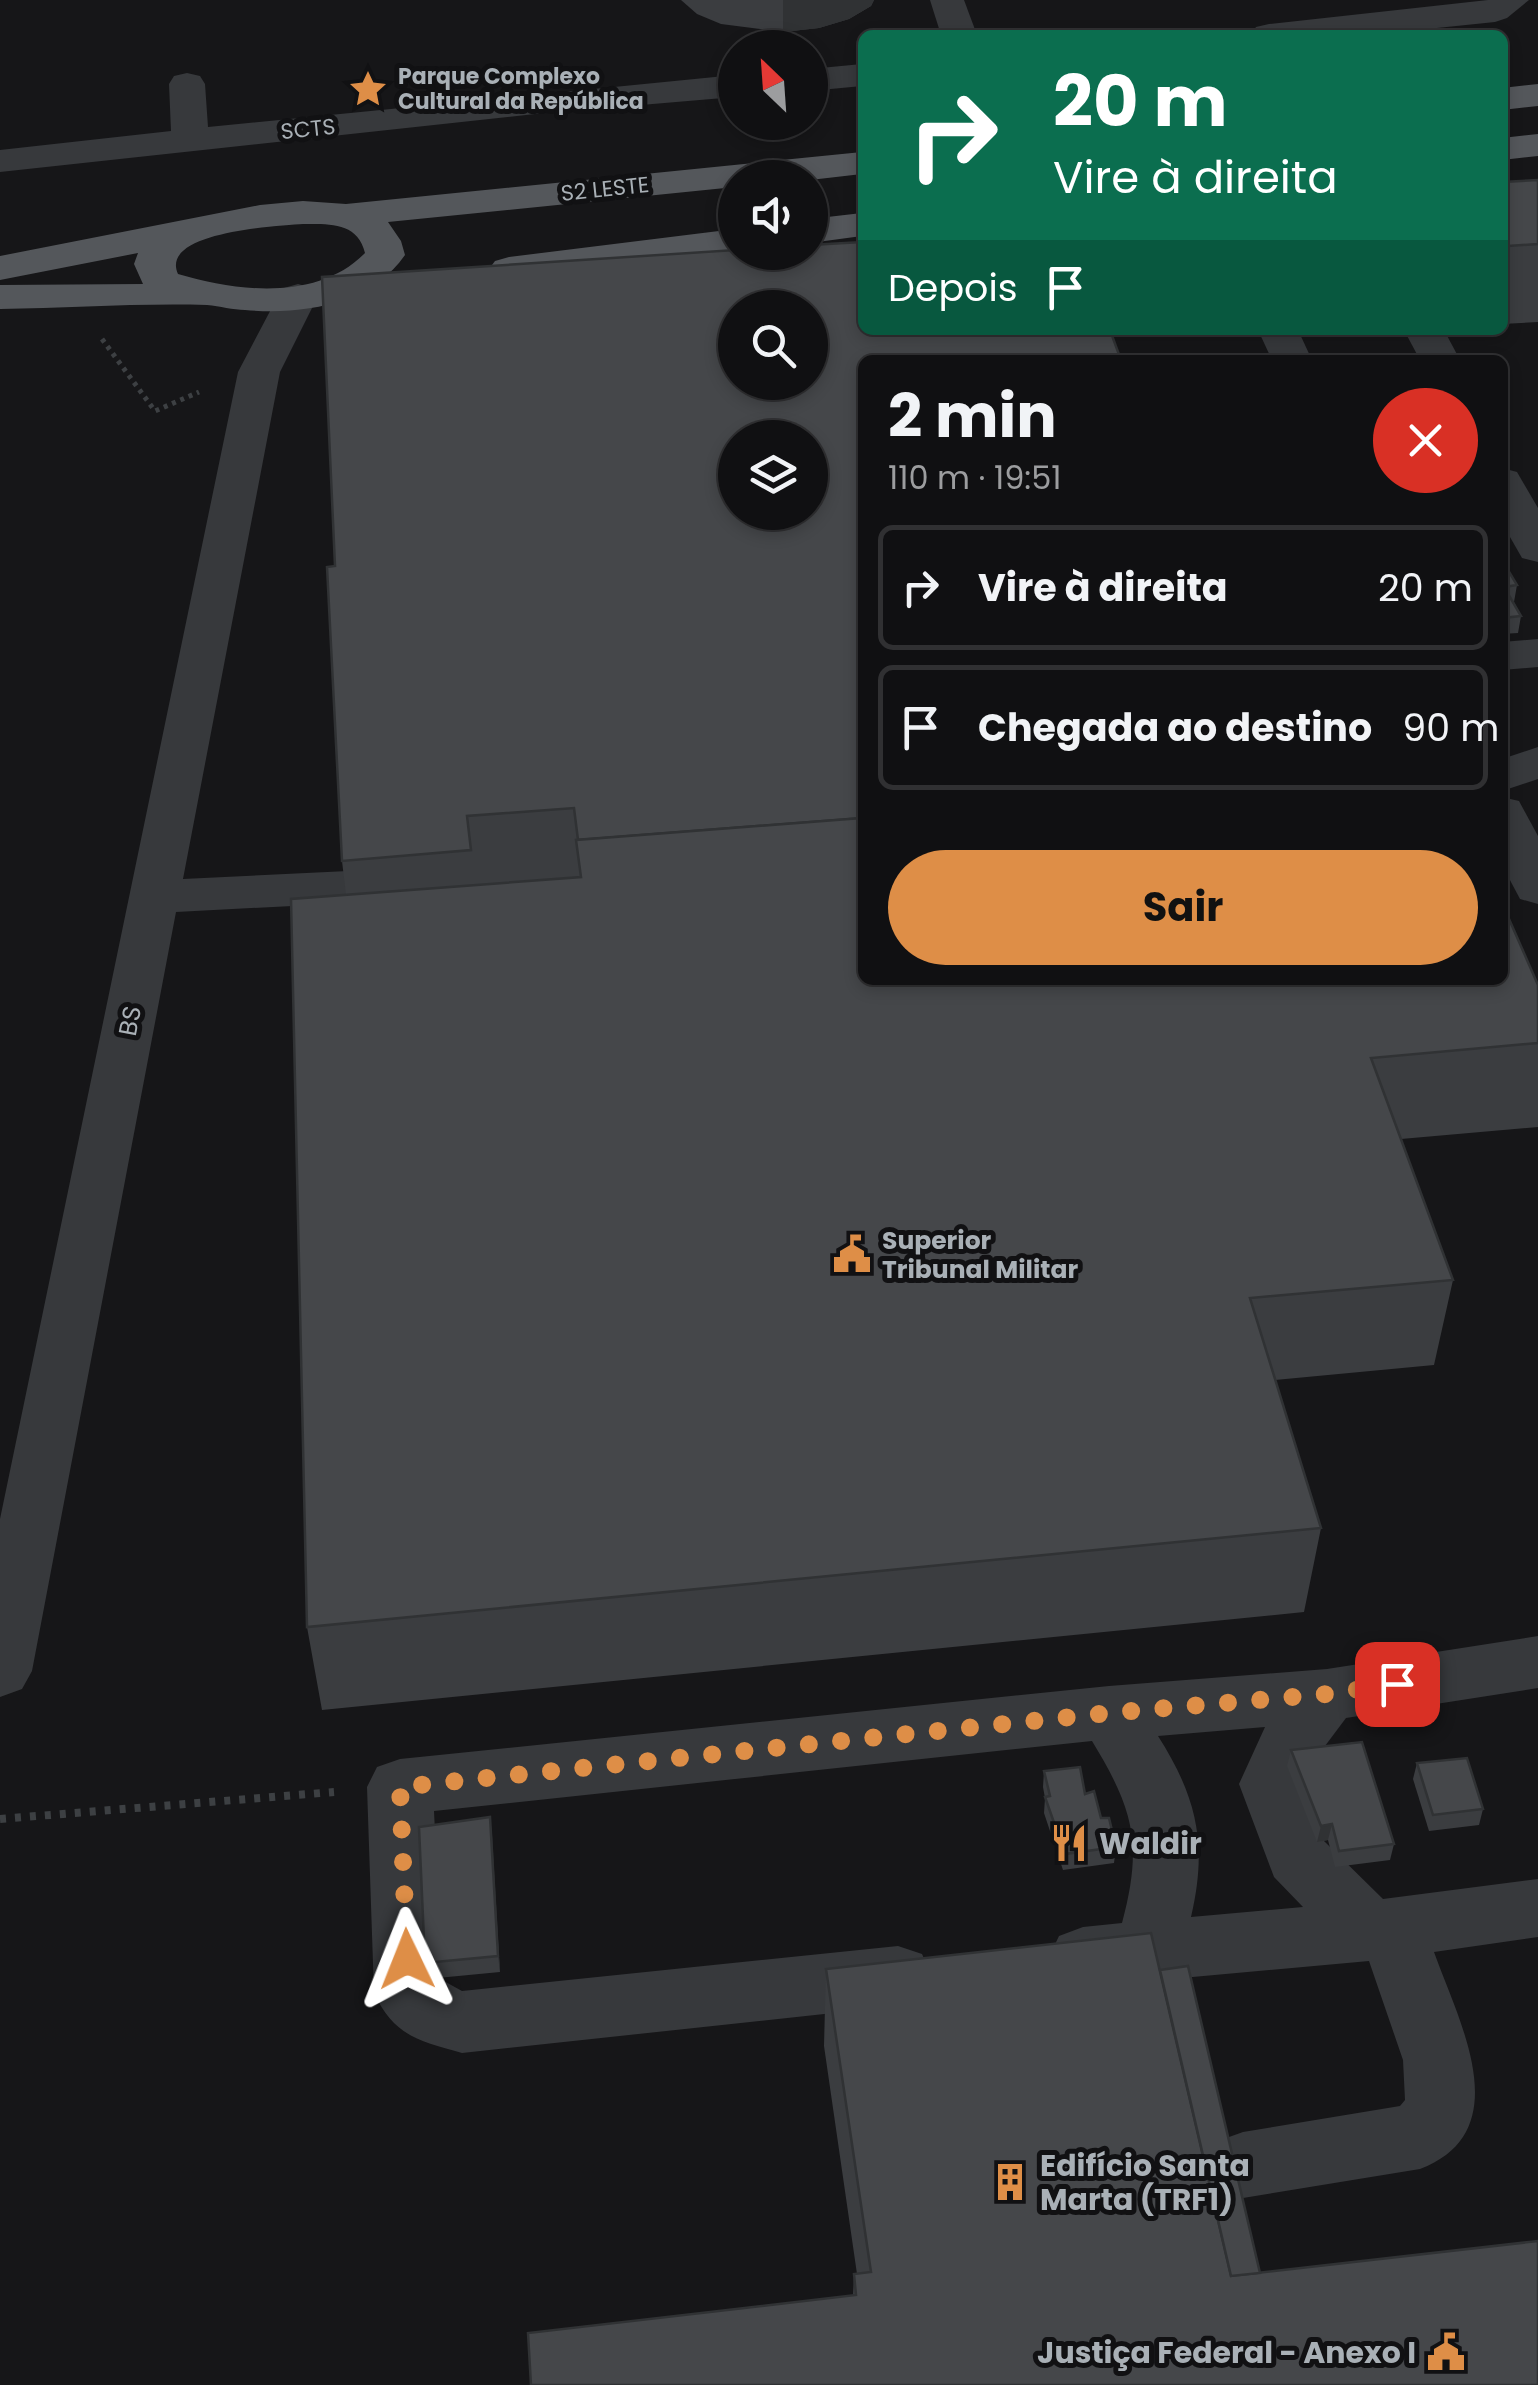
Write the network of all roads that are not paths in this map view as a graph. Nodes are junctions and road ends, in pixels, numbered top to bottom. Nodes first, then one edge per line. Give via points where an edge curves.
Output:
1 (946, 0) edge
2 (1512, 0) edge
3 (957, 30) edge
4 (1316, 30) edge
5 (858, 76) edge
6 (828, 79) edge
7 (187, 84) dead end
8 (718, 87) edge
9 (1538, 95) edge
10 (1508, 98) edge
11 (190, 142) junction
12 (1538, 145) edge
13 (1508, 148) edge
14 (0, 161) edge
15 (858, 163) edge
16 (348, 215) junction
17 (858, 226) edge
18 (828, 230) edge
19 (179, 233) junction
20 (718, 243) edge
21 (0, 268) edge
22 (463, 275) edge
23 (405, 282) edge
24 (313, 294) junction
25 (217, 297) junction
26 (0, 298) edge
27 (258, 372) junction
28 (1508, 492) edge
29 (1538, 549) edge
30 (1538, 653) edge
31 (1508, 656) edge
32 (1538, 762) edge
33 (1508, 774) edge
34 (1508, 825) edge
35 (368, 886) edge
36 (1538, 888) edge
37 (155, 896) junction
38 (1538, 1662) edge
39 (0, 1671) edge
40 (1327, 1694) junction
41 (1109, 1713) junction
42 (1538, 1908) edge
43 (1380, 1929) junction
44 (1148, 1950) junction
45 (1030, 1962) edge
46 (952, 1971) edge
47 (1243, 2165) dead end

1 - 3 street
2 - 4 street via 1495,11
5 - 6 street
7 - 11 street
8 - 11 street, SCTS
9 - 10 main road
11 - 14 street, SCTS
12 - 13 main road
15 - 16 main road, S2 LESTE
16 - 19 main road, S2 LESTE via 267,216
16 - 24 main road via 370,225 385,255 364,276
17 - 18 main road
19 - 21 main road
19 - 25 main road via 157,252 162,282
20 - 22 main road
23 - 24 main road
24 - 25 main road
24 - 27 street, BS
25 - 26 main road
25 - 27 street, BS
27 - 37 street, BS
28 - 29 street
30 - 31 street
32 - 33 street
34 - 36 street
35 - 37 street
37 - 39 street, BS
38 - 40 street
40 - 41 street
40 - 43 street via 1286,1748 1272,1784 1297,1856
41 - 44 street via 1156,1792 1166,1850 1164,1902
41 - 46 street via 400,1787 408,1993 430,2013 462,2022
42 - 43 street
43 - 44 street
43 - 47 street via 1438,2060 1441,2109 1420,2136
44 - 45 street

